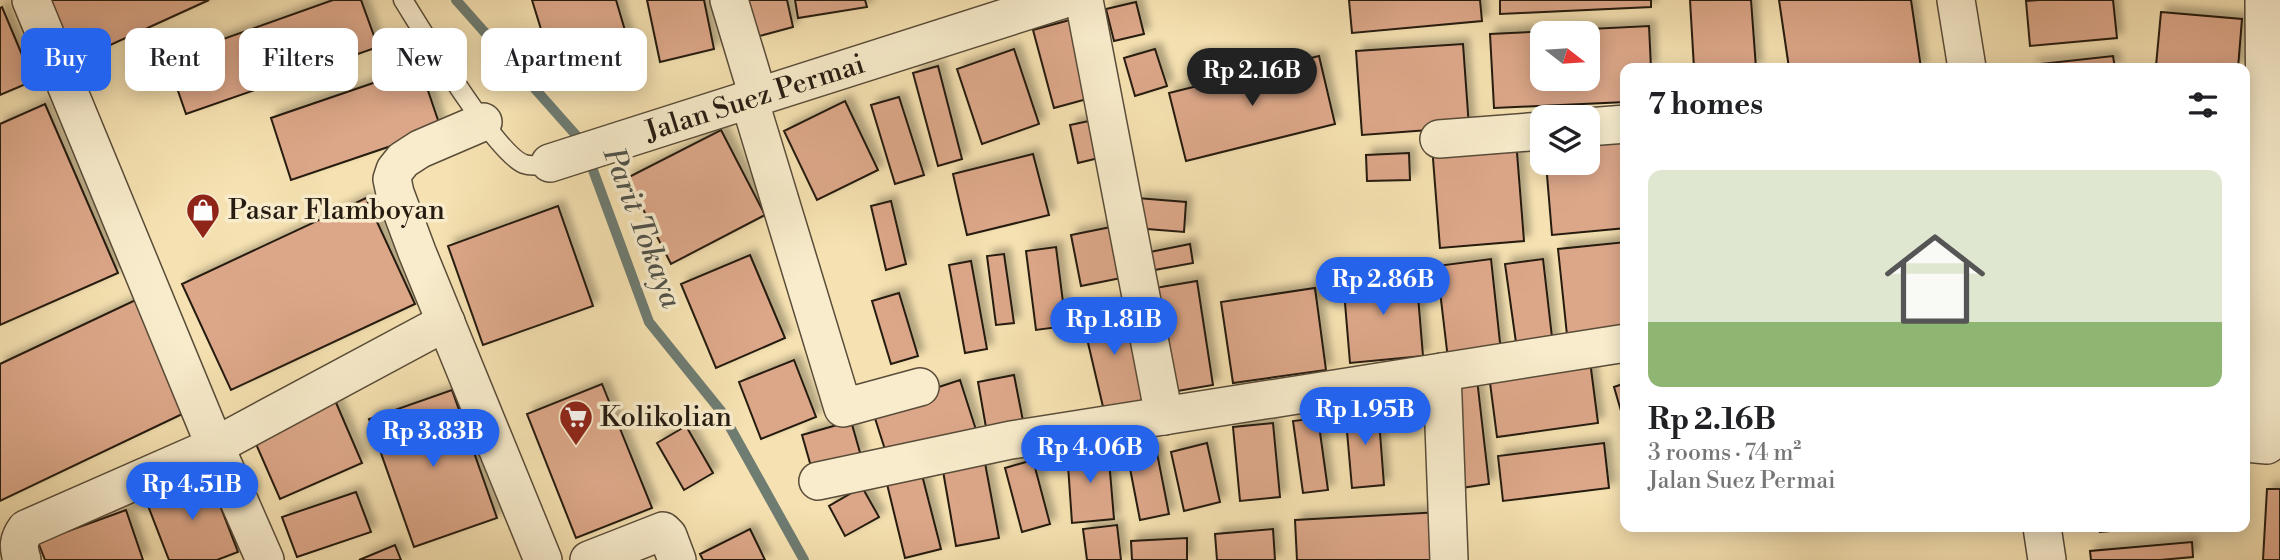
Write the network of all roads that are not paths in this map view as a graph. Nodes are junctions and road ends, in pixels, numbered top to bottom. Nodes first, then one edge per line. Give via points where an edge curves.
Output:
1 (31, 0) edge
2 (402, 0) edge
3 (729, 0) edge
4 (1061, 0) edge
5 (1084, 0) edge
6 (1956, 0) edge
7 (2264, 0) edge
8 (1966, 63) edge
9 (754, 97) junction
10 (483, 122) junction
11 (1620, 124) edge
12 (1600, 126) edge
13 (1530, 132) edge
14 (1439, 139) dead end
15 (550, 163) joint
16 (446, 322) junction
17 (1620, 344) edge
18 (1441, 372) junction
19 (920, 387) dead end
20 (1164, 416) junction
21 (2264, 445) edge
22 (215, 446) junction
23 (818, 481) dead end
24 (2043, 532) edge
25 (22, 560) edge
26 (265, 560) edge
27 (543, 560) edge
28 (589, 560) edge
29 (677, 560) edge
30 (1449, 560) edge
31 (2047, 560) edge

1 - 22 street
2 - 10 lane, Jalan Suez Permai
3 - 9 street
4 - 9 street, Jalan Suez Permai
5 - 20 street
6 - 8 street
7 - 21 street
9 - 15 street, Jalan Suez Permai
9 - 19 street via 843,408
10 - 15 lane, Jalan Suez Permai via 525,165
10 - 16 street via 420,149 403,160 393,179
11 - 12 street
13 - 14 street
16 - 22 street
16 - 27 street
17 - 18 street
18 - 20 street
18 - 30 street
20 - 23 street via 1011,440
22 - 25 street via 26,529 18,545
22 - 26 street
24 - 31 street
28 - 29 street via 663,531

